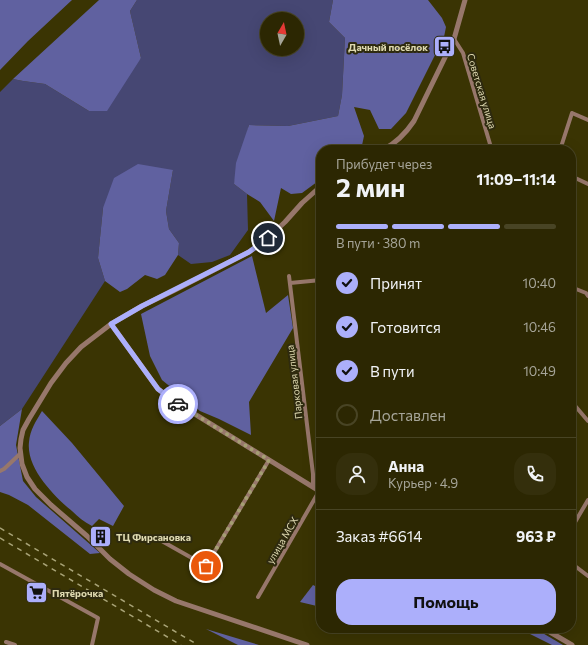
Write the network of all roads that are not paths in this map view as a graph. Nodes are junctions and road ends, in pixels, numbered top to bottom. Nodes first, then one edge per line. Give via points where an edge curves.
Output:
1 (465, 0) edge
2 (454, 39) junction
3 (588, 120) edge
4 (391, 145) edge
5 (490, 145) edge
6 (562, 145) edge
7 (576, 178) edge
8 (588, 184) edge
9 (316, 190) edge
10 (289, 276) dead end
11 (316, 280) edge
12 (290, 283) junction
13 (576, 289) edge
14 (588, 296) edge
15 (111, 324) junction
16 (576, 408) edge
17 (588, 421) edge
18 (21, 453) junction
19 (269, 460) junction
20 (0, 471) edge
21 (312, 486) junction
22 (316, 489) edge
23 (316, 496) edge
24 (588, 500) edge
25 (576, 520) edge
26 (160, 540) dead end
27 (0, 564) edge
28 (576, 567) edge
29 (588, 576) edge
30 (258, 597) dead end
31 (552, 633) edge
32 (6, 642) dead end
33 (16, 645) edge
34 (92, 645) edge
35 (307, 645) edge
36 (572, 645) edge

1 - 2 street
2 - 4 street via 408,130
2 - 5 street, Советская улица via 462,53
3 - 6 street via 572,113
7 - 8 street
9 - 15 street via 268,238 249,252
10 - 12 street, Парковая улица
11 - 12 street
12 - 21 street, Парковая улица via 312,467
13 - 14 street
15 - 18 street via 81,347 51,383 23,430
15 - 19 street via 158,389
16 - 17 street
18 - 20 street
18 - 35 street via 27,477 35,489 128,574 176,601
19 - 21 street
19 - 26 street via 206,566
21 - 22 street
23 - 30 street, улица МСХ
24 - 25 street
27 - 34 street via 98,618
28 - 29 street
31 - 36 street
32 - 33 street

